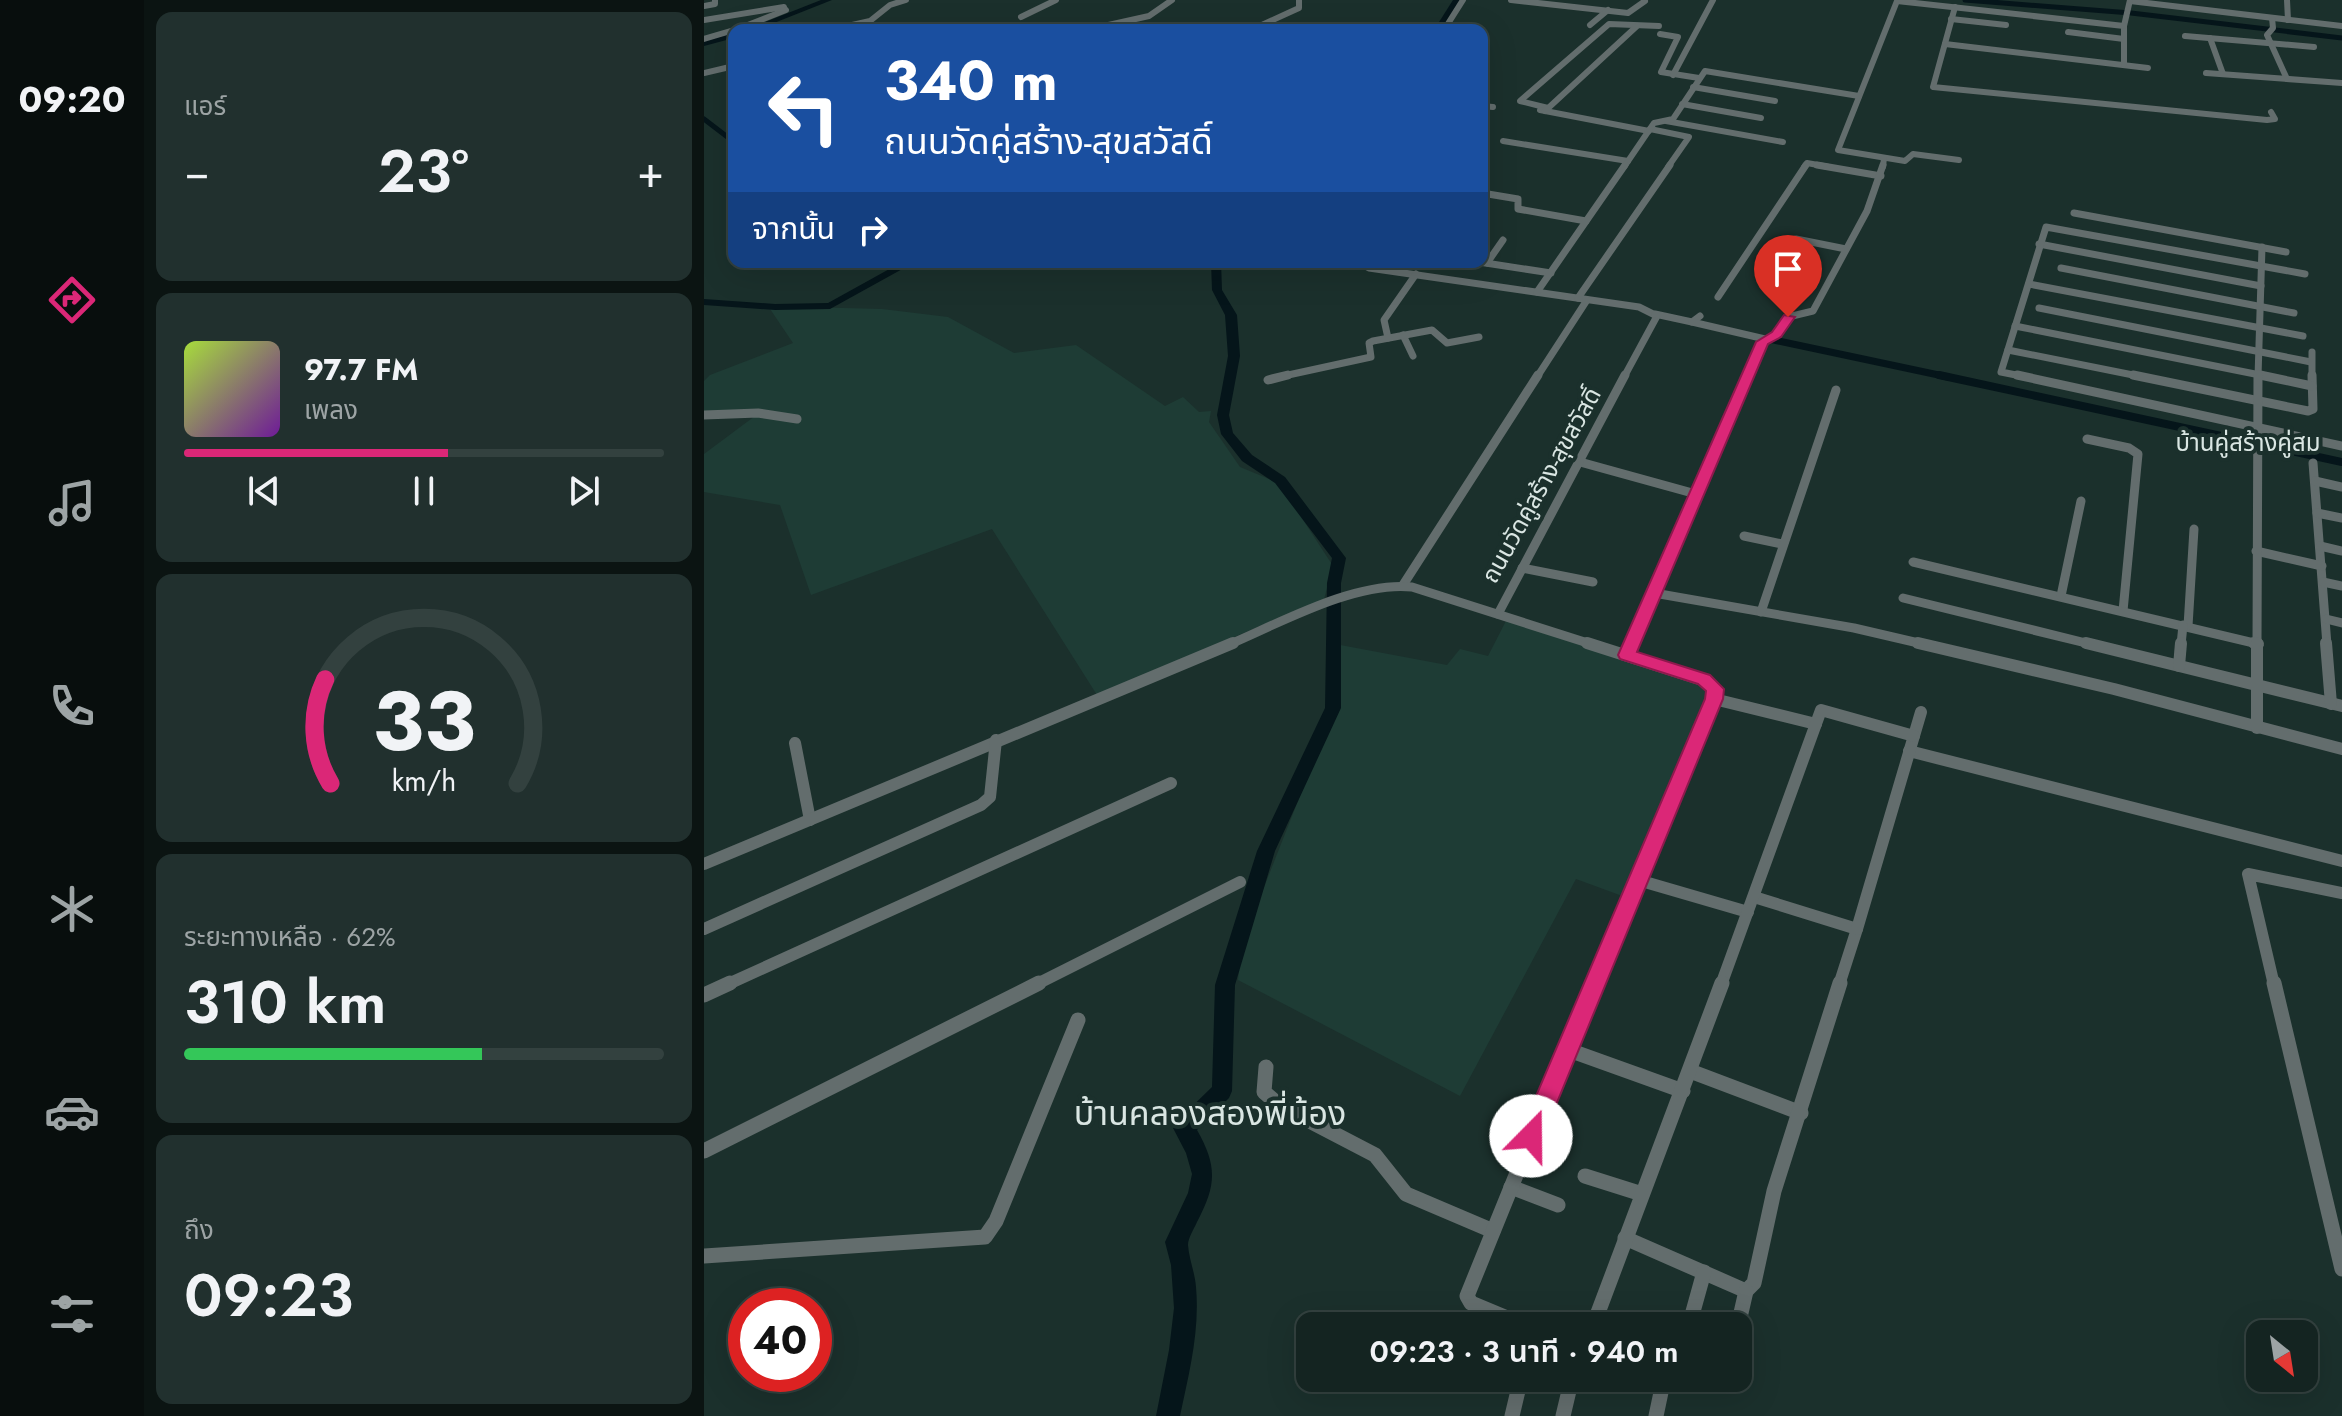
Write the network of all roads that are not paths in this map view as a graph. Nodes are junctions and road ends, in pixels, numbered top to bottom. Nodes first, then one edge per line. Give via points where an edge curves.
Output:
1 (715, 0) edge
2 (906, 0) edge
3 (1056, 0) edge
4 (1172, 0) edge
5 (1299, 0) edge
6 (1463, 0) edge
7 (1511, 0) edge
8 (1640, 0) edge
9 (1713, 0) edge
10 (2130, 0) edge
11 (2287, 0) edge
12 (704, 6) edge
13 (784, 6) edge
14 (1955, 7) junction
15 (1608, 10) junction
16 (704, 13) edge
17 (775, 16) junction
18 (1022, 16) dead end
19 (2272, 18) junction
20 (1951, 19) junction
21 (704, 20) edge
22 (2288, 20) junction
23 (752, 24) edge
24 (857, 24) edge
25 (1113, 24) edge
26 (1264, 24) edge
27 (1448, 24) edge
28 (720, 25) junction
29 (1590, 25) dead end
30 (2006, 25) dead end
31 (1637, 26) junction
32 (2124, 26) junction
33 (2342, 26) edge
34 (704, 27) edge
35 (728, 32) edge
36 (2068, 32) dead end
37 (723, 33) junction
38 (2185, 36) dead end
39 (2210, 38) junction
40 (704, 39) edge
41 (2124, 39) junction
42 (2270, 43) junction
43 (1945, 44) junction
44 (2314, 47) dead end
45 (2124, 64) junction
46 (728, 67) edge
47 (2148, 68) dead end
48 (704, 73) edge
49 (2206, 73) dead end
50 (2223, 74) junction
51 (1673, 75) junction
52 (1699, 78) junction
53 (2287, 79) junction
54 (2342, 83) edge
55 (1693, 87) junction
56 (1859, 96) junction
57 (1775, 101) dead end
58 (1682, 104) junction
59 (1488, 107) edge
60 (1493, 107) dead end
61 (1528, 108) dead end
62 (1546, 109) junction
63 (2271, 112) dead end
64 (1761, 118) dead end
65 (1665, 120) junction
66 (1649, 130) junction
67 (1503, 141) dead end
68 (1783, 142) dead end
69 (1884, 158) junction
70 (1959, 160) dead end
71 (1628, 161) junction
72 (1881, 176) junction
73 (1488, 194) edge
74 (2074, 213) dead end
75 (1586, 221) junction
76 (1796, 239) dead end
77 (1503, 240) dead end
78 (2039, 244) junction
79 (2262, 247) junction
80 (1846, 249) junction
81 (2286, 252) dead end
82 (1488, 257) edge
83 (1488, 264) edge
84 (2262, 266) junction
85 (1370, 268) edge
86 (1391, 268) edge
87 (2061, 268) dead end
88 (1389, 271) junction
89 (1551, 273) junction
90 (1416, 274) junction
91 (2305, 274) dead end
92 (2029, 284) junction
93 (2261, 286) junction
94 (1537, 292) junction
95 (1718, 297) dead end
96 (1583, 299) junction
97 (2260, 307) junction
98 (2039, 308) dead end
99 (2294, 313) dead end
100 (1655, 314) junction
101 (1700, 316) dead end
102 (1692, 322) junction
103 (2015, 326) junction
104 (2259, 328) junction
105 (1403, 335) junction
106 (2303, 336) dead end
107 (1479, 337) dead end
108 (1388, 338) junction
109 (1765, 339) junction
110 (2008, 350) junction
111 (2258, 351) junction
112 (1413, 356) dead end
113 (2258, 375) junction
114 (1268, 380) dead end
115 (2312, 386) junction
116 (1836, 390) dead end
117 (2257, 401) junction
118 (704, 415) edge
119 (797, 419) dead end
120 (2256, 428) junction
121 (2087, 439) dead end
122 (2342, 446) edge
123 (1580, 462) junction
124 (2313, 463) dead end
125 (2315, 481) junction
126 (2342, 487) edge
127 (1696, 494) junction
128 (2081, 501) dead end
129 (2317, 513) junction
130 (2342, 518) edge
131 (2194, 529) dead end
132 (1744, 536) dead end
133 (1782, 544) junction
134 (2320, 546) junction
135 (2256, 551) junction
136 (2342, 551) edge
137 (1913, 562) dead end
138 (2322, 566) junction
139 (1522, 568) junction
140 (1593, 582) dead end
141 (2323, 582) junction
142 (1403, 585) junction
143 (2342, 586) edge
144 (1654, 593) junction
145 (2061, 596) junction
146 (1903, 598) dead end
147 (2123, 611) junction
148 (1761, 612) junction
149 (1498, 614) junction
150 (2326, 619) junction
151 (2342, 623) edge
152 (2185, 625) junction
153 (2258, 644) junction
154 (1627, 655) junction
155 (2328, 661) junction
156 (2342, 664) edge
157 (2179, 666) junction
158 (2259, 686) junction
159 (1825, 697) dead end
160 (1714, 699) junction
161 (2337, 705) edge
162 (1821, 710) junction
163 (1921, 712) dead end
164 (1816, 724) junction
165 (2257, 728) junction
166 (1914, 736) junction
167 (996, 740) junction
168 (795, 743) dead end
169 (2342, 749) edge
170 (1909, 751) junction
171 (1171, 783) dead end
172 (810, 820) junction
173 (2342, 861) edge
174 (704, 864) edge
175 (1638, 880) junction
176 (1240, 882) dead end
177 (2342, 893) edge
178 (1754, 897) junction
179 (1748, 912) junction
180 (704, 929) edge
181 (1857, 929) junction
182 (704, 995) edge
183 (1078, 1020) dead end
184 (1566, 1049) junction
185 (1266, 1067) dead end
186 (1690, 1071) junction
187 (1683, 1091) junction
188 (1801, 1113) junction
189 (704, 1151) edge
190 (1585, 1176) dead end
191 (1511, 1187) junction
192 (1642, 1194) junction
193 (1558, 1205) dead end
194 (1493, 1231) junction
195 (1625, 1238) junction
196 (704, 1256) edge
197 (2342, 1269) edge
198 (1704, 1272) junction
199 (1746, 1291) junction
200 (1493, 1312) edge
201 (1598, 1312) edge
202 (1693, 1312) edge
203 (1741, 1312) edge
204 (1518, 1392) edge
205 (1569, 1392) edge
206 (1661, 1392) edge
207 (1512, 1416) edge
208 (1563, 1416) edge
209 (1656, 1416) edge

1 - 12 street
2 - 24 street
3 - 18 street
4 - 25 street via 1149,16
5 - 26 street via 1299,8
6 - 27 street
7 - 15 street
8 - 15 street via 1645,1 1631,12
9 - 51 street
10 - 19 street
10 - 32 street
11 - 22 street
13 - 16 street
13 - 17 street
13 - 21 street
14 - 20 street
14 - 32 street
14 - 56 street via 1897,1
15 - 29 street
17 - 23 street
17 - 28 street
19 - 22 street
19 - 42 street
20 - 30 street
20 - 43 street
22 - 33 street
28 - 34 street
28 - 37 street
31 - 51 street via 1678,37 1661,72
31 - 62 street
31 - 62 street via 1609,24 1520,101
32 - 41 street
35 - 37 street
36 - 41 street
37 - 40 street
38 - 39 street
39 - 42 street
39 - 50 street
41 - 45 street
42 - 44 street
42 - 53 street
43 - 45 street
43 - 63 street via 1935,88 2272,120
45 - 47 street
46 - 48 street
49 - 50 street
50 - 53 street
51 - 52 street
52 - 55 street
52 - 56 street via 1705,71
53 - 54 street
55 - 57 street
55 - 58 street
56 - 69 street via 1838,150
58 - 64 street
58 - 65 street via 1673,119
59 - 60 street
61 - 62 street
62 - 66 street
65 - 66 street
65 - 68 street
66 - 71 street
66 - 96 street via 1688,138
67 - 71 street
69 - 70 street via 1907,161 1915,154
69 - 72 street
71 - 75 street
72 - 80 street
72 - 95 street via 1807,163
73 - 75 street via 1518,199 1519,210
74 - 79 street
75 - 89 street
76 - 80 street
77 - 82 street
78 - 84 street via 2044,228 2053,227
78 - 92 street
78 - 93 street
79 - 81 street
79 - 84 street
80 - 109 street via 1813,311 1788,317 1776,335
83 - 89 street
84 - 91 street
84 - 93 street
85 - 88 street
86 - 88 street
87 - 97 street
88 - 90 street
89 - 94 street
90 - 94 street
90 - 108 street via 1384,320
92 - 103 street
92 - 104 street
93 - 97 street
94 - 96 street
96 - 100 street
96 - 142 street
97 - 99 street
97 - 104 street
98 - 111 street
100 - 102 street
100 - 123 street, ถนนวัดคู่สร้าง-สุขสวัสดิ์ via 1658,319
101 - 102 street
102 - 109 street
103 - 110 street
103 - 113 street
104 - 106 street
104 - 111 street
105 - 107 street via 1434,330 1447,343
105 - 108 street
105 - 112 street
108 - 114 street via 1369,343 1371,357
109 - 127 street
110 - 117 street
110 - 120 street via 2004,374
111 - 113 street
111 - 115 street via 2312,357
113 - 115 street
113 - 117 street
115 - 117 street via 2312,410
116 - 133 street
117 - 120 street
118 - 119 street via 758,413
120 - 122 street
120 - 135 street
121 - 147 street via 2138,454
123 - 127 street
123 - 139 street, ถนนวัดคู่สร้าง-สุขสวัสดิ์
124 - 125 street
125 - 126 street
125 - 129 street
127 - 144 street
128 - 145 street
129 - 130 street
129 - 134 street
131 - 152 street
132 - 133 street
133 - 148 street
134 - 136 street
134 - 138 street
135 - 138 street
135 - 153 street
137 - 145 street
138 - 141 street
139 - 140 street
139 - 149 street, ถนนวัดคู่สร้าง-สุขสวัสดิ์
141 - 143 street
141 - 150 street
142 - 149 street
142 - 167 street via 1340,599
144 - 148 street
144 - 154 street
145 - 147 street
146 - 157 street
147 - 152 street
148 - 165 street via 1827,622 2046,673
149 - 154 street, ถนนวัดคู่สร้าง-สุขสวัสดิ์
150 - 151 street
150 - 155 street
152 - 153 street
152 - 157 street
153 - 158 street
154 - 160 street, ถนนวัดคู่สร้าง-สุขสวัสดิ์ via 1704,679 1715,689
155 - 156 street
155 - 161 street
157 - 158 street
158 - 161 street
158 - 165 street
159 - 162 street
160 - 164 street
160 - 175 street
162 - 164 street
162 - 166 street
163 - 166 street
164 - 178 street
165 - 169 street
166 - 170 street
167 - 172 street
167 - 180 street via 990,797 981,805
168 - 172 street
170 - 173 street
170 - 181 street
171 - 182 street
172 - 174 street
175 - 179 street
175 - 184 street
176 - 189 street
177 - 197 street via 2248,874
178 - 179 street
178 - 181 street
179 - 186 street
181 - 188 street
183 - 196 street via 985,1237
184 - 187 street
184 - 191 street
185 - 194 street via 1264,1092 1279,1105 1375,1155 1406,1194
186 - 187 street
186 - 188 street
187 - 192 street
188 - 199 street via 1774,1191 1754,1283
190 - 192 street
191 - 193 street
191 - 194 street
192 - 195 street
194 - 200 street via 1467,1296
195 - 198 street
195 - 201 street
198 - 199 street
198 - 202 street
199 - 203 street
204 - 207 street
205 - 208 street
206 - 209 street

